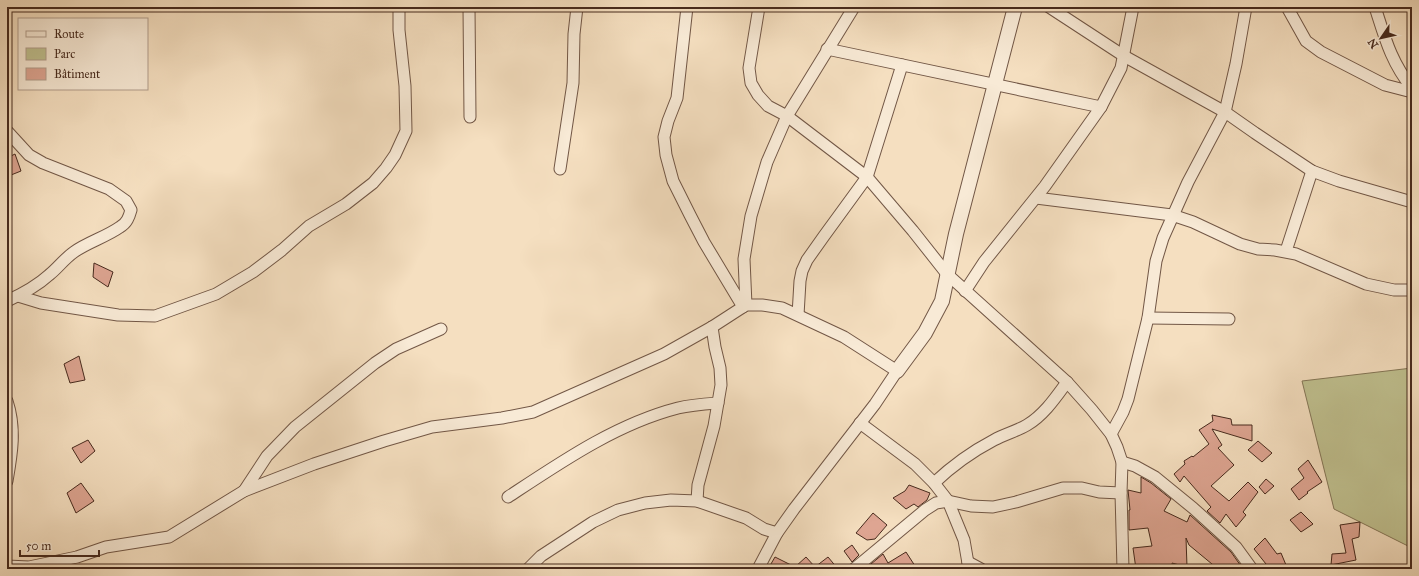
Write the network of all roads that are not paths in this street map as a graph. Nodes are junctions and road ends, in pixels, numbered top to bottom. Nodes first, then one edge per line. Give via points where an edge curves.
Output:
1 (399, 7) edge
2 (469, 7) edge
3 (577, 7) edge
4 (687, 7) edge
5 (759, 7) edge
6 (854, 7) edge
7 (1015, 7) edge
8 (1049, 7) edge
9 (1133, 7) edge
10 (1246, 7) edge
11 (1287, 7) edge
12 (1375, 7) edge
13 (827, 50) junction
14 (1124, 56) junction
15 (902, 65) junction
16 (995, 84) junction
17 (1412, 88) edge
18 (1412, 92) edge
19 (1101, 107) junction
20 (1225, 112) junction
21 (787, 116) junction
22 (470, 117) dead end
23 (7, 131) edge
24 (560, 168) dead end
25 (1312, 170) junction
26 (867, 177) junction
27 (1036, 198) junction
28 (1412, 202) edge
29 (1172, 215) junction
30 (1286, 251) junction
31 (947, 274) junction
32 (1412, 290) edge
33 (965, 291) junction
34 (18, 296) junction
35 (7, 301) edge
36 (745, 306) junction
37 (798, 316) junction
38 (1148, 318) junction
39 (1229, 319) dead end
40 (712, 327) junction
41 (441, 329) dead end
42 (897, 371) junction
43 (1067, 382) junction
44 (7, 401) edge
45 (718, 402) junction
46 (860, 423) junction
47 (1111, 434) junction
48 (1122, 462) junction
49 (7, 481) edge
50 (934, 483) junction
51 (244, 492) junction
52 (1121, 493) junction
53 (508, 497) dead end
54 (697, 501) junction
55 (948, 501) junction
56 (777, 533) junction
57 (968, 565) edge
58 (7, 566) edge
59 (528, 569) edge
60 (758, 569) edge
61 (854, 569) edge
62 (981, 569) edge
63 (1123, 569) edge
64 (1252, 569) edge

1 - 34 street via 406,131 386,168 373,183 346,204 309,226 253,272 216,294 155,316 118,315 41,303
2 - 22 street
3 - 24 street via 573,83
4 - 36 street via 677,98 664,137 666,155 673,181 704,242
5 - 21 street via 749,68 751,83 758,96 768,106
6 - 13 street
7 - 16 street
8 - 14 street
9 - 14 street
10 - 20 street
11 - 18 street via 1306,41 1322,52 1385,85
12 - 17 street via 1390,52
13 - 15 street
13 - 21 street
14 - 19 street via 1116,80
14 - 20 street
15 - 16 street
15 - 26 street
16 - 19 street
16 - 31 street
19 - 27 street
20 - 25 street
20 - 29 street
21 - 26 street
21 - 36 street via 767,162 751,216 744,259
23 - 34 street via 29,155 43,163 109,188 126,200 131,210 128,219 120,227 75,251 50,275
25 - 28 street via 1339,181
25 - 30 street
26 - 31 street
26 - 37 street via 807,260 800,281
27 - 29 street
27 - 33 street via 984,262
29 - 30 street via 1240,244 1258,249
29 - 38 street via 1156,261
30 - 32 street via 1366,284 1394,290
31 - 33 street
31 - 42 street via 946,288 934,318
33 - 43 street
34 - 35 street
36 - 37 street via 762,304 782,308
36 - 40 street
37 - 42 street via 844,337
38 - 39 street
38 - 47 street via 1128,399
40 - 45 street via 720,368
40 - 51 street via 664,354 533,412 432,427 314,464
41 - 51 street via 396,349 375,363 295,427 267,456
42 - 46 street
43 - 47 street
43 - 50 street via 1044,410 1028,424 979,448
44 - 49 street via 12,414 13,434
45 - 53 street via 680,408 636,423 577,452
45 - 54 street via 698,485
46 - 50 street via 915,464
46 - 56 street
47 - 48 street
48 - 52 street
48 - 64 street via 1155,477 1193,508 1236,547
50 - 55 street
51 - 58 street via 169,536 106,547 77,557 29,567
52 - 55 street via 1063,488 993,507
52 - 63 street
54 - 56 street via 746,518 764,529
54 - 59 street via 671,500 618,510 567,538 541,556
55 - 57 street via 964,540
55 - 61 street via 936,503 926,510
56 - 60 street
57 - 62 street

